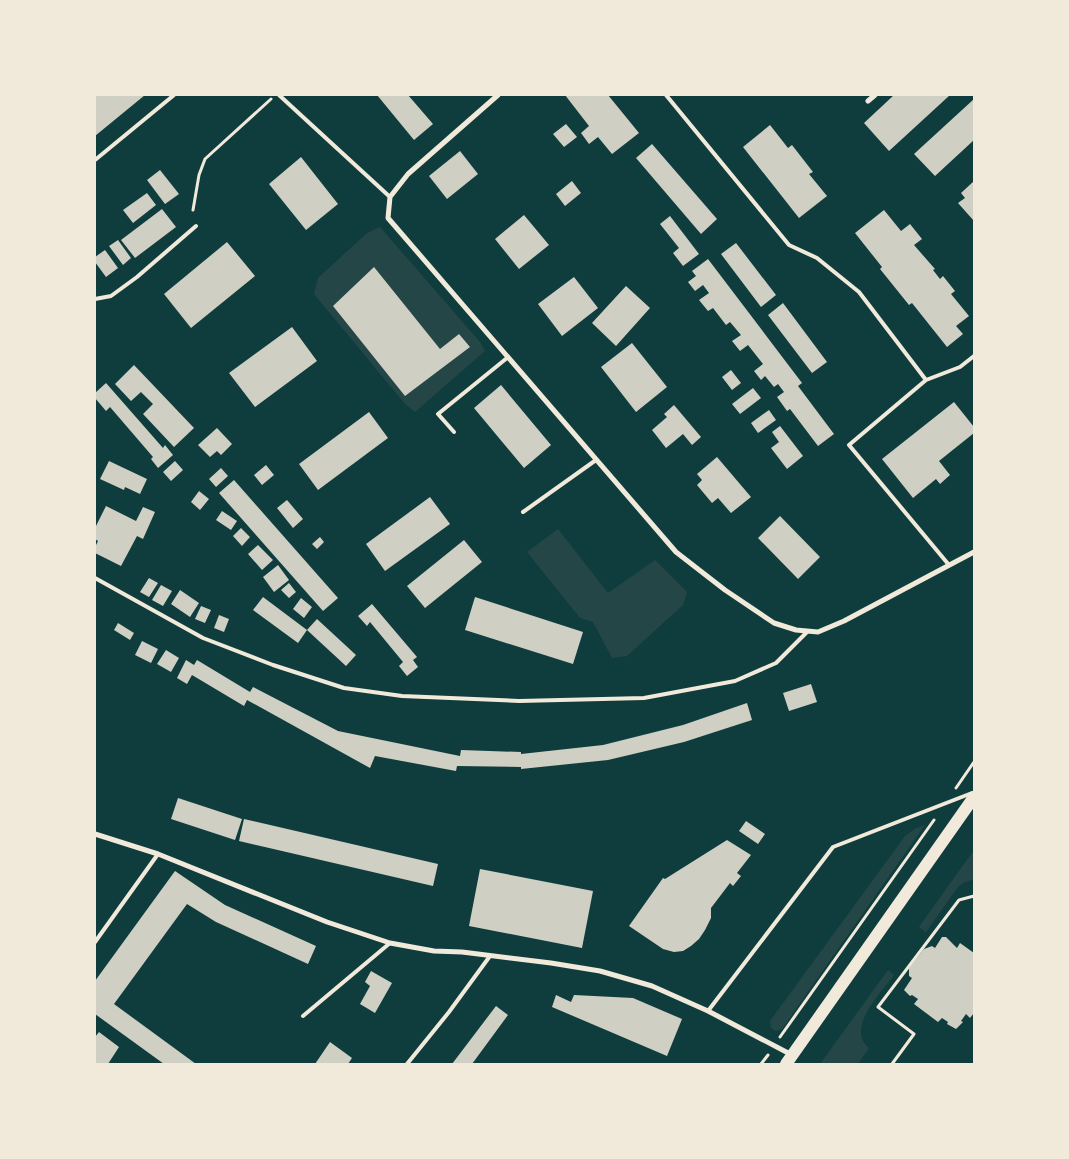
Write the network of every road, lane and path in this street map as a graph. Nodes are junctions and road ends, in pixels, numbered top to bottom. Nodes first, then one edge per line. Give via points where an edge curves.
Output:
1 (174, 95) edge
2 (275, 95) edge
3 (279, 95) edge
4 (498, 95) edge
5 (666, 95) edge
6 (875, 95) edge
7 (868, 101) dead end
8 (95, 160) edge
9 (390, 197) junction
10 (193, 210) dead end
11 (196, 226) dead end
12 (95, 299) edge
13 (974, 355) edge
14 (507, 358) junction
15 (926, 380) junction
16 (454, 432) dead end
17 (596, 460) junction
18 (523, 512) dead end
19 (974, 552) edge
20 (948, 565) junction
21 (95, 578) edge
22 (808, 631) junction
23 (974, 762) edge
24 (974, 792) edge
25 (974, 797) edge
26 (946, 803) junction
27 (95, 834) edge
28 (158, 854) junction
29 (974, 896) edge
30 (95, 942) edge
31 (390, 943) junction
32 (490, 956) junction
33 (708, 1011) junction
34 (303, 1016) dead end
35 (775, 1046) junction
36 (789, 1060) edge
37 (407, 1064) edge
38 (761, 1064) edge
39 (892, 1064) edge

1 - 8 lane
2 - 10 path via 206,158 199,175
3 - 9 lane
4 - 9 street via 408,174
5 - 15 lane via 790,245 817,258 859,292
6 - 7 street
9 - 14 street via 388,218
11 - 12 lane via 137,277 110,296
13 - 15 lane via 960,367
14 - 16 lane via 438,414
14 - 17 street
15 - 20 lane via 849,445
17 - 18 lane
17 - 22 street via 676,552 774,623
19 - 20 street
20 - 22 street via 844,621 818,632
21 - 22 lane via 203,638 273,665 344,688 402,696 519,701 644,698 735,681 776,662
23 - 26 path
24 - 26 lane
25 - 36 main road
26 - 33 lane via 832,847
26 - 35 path
27 - 28 street
28 - 30 lane
28 - 31 street via 327,922
29 - 39 path via 959,900 878,1007 914,1034
31 - 32 street
31 - 34 lane
32 - 33 street via 600,971 652,986
32 - 37 lane
33 - 35 street
35 - 36 street
35 - 38 path

